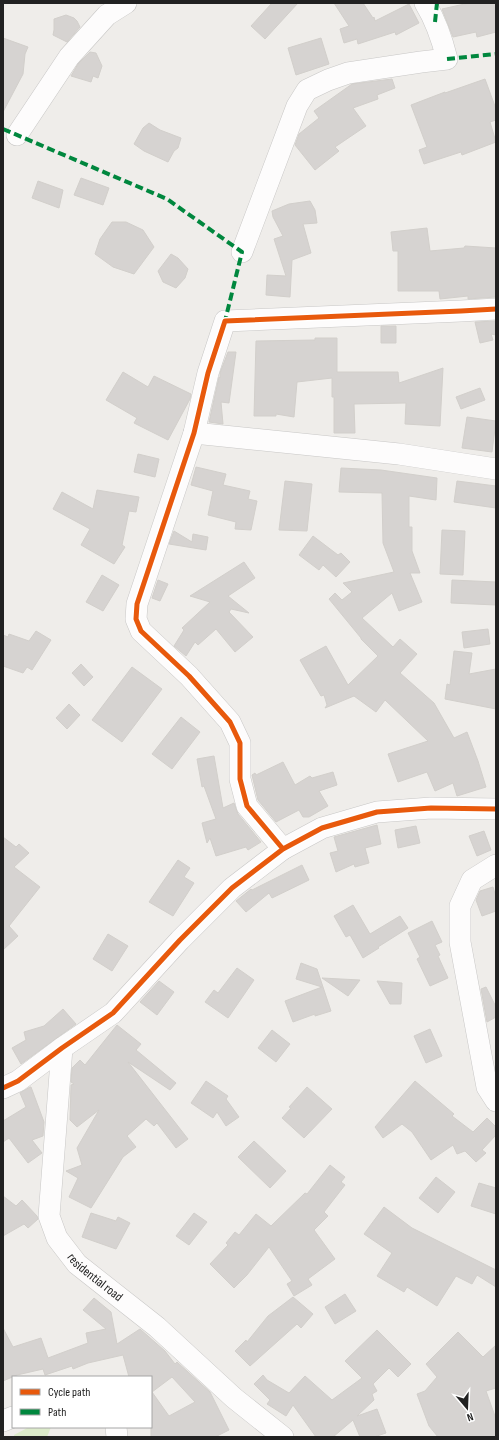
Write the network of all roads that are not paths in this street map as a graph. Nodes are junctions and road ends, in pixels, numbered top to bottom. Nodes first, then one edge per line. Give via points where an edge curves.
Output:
1 (126, 3) edge
2 (425, 3) edge
3 (17, 135) dead end
4 (242, 252) dead end
5 (496, 309) edge
6 (194, 433) junction
7 (496, 469) edge
8 (496, 809) edge
9 (283, 849) junction
10 (496, 865) edge
11 (62, 1048) junction
12 (3, 1088) edge
13 (496, 1101) edge
14 (283, 1437) edge

1 - 3 street via 107,15 69,56
2 - 4 street via 440,32 447,59 348,73 307,90 297,106
5 - 6 street via 225,321 208,373
6 - 7 street via 399,454
6 - 9 street via 137,604 136,619 141,631 189,676 230,722 240,743 240,778 247,806
8 - 9 street via 431,808 377,812 322,828
9 - 11 street via 232,888 113,1013
10 - 13 street via 472,880 460,906 460,942 487,1087
11 - 12 street via 18,1081
11 - 14 street, residential road via 49,1216 57,1238 77,1264 157,1327 234,1398

